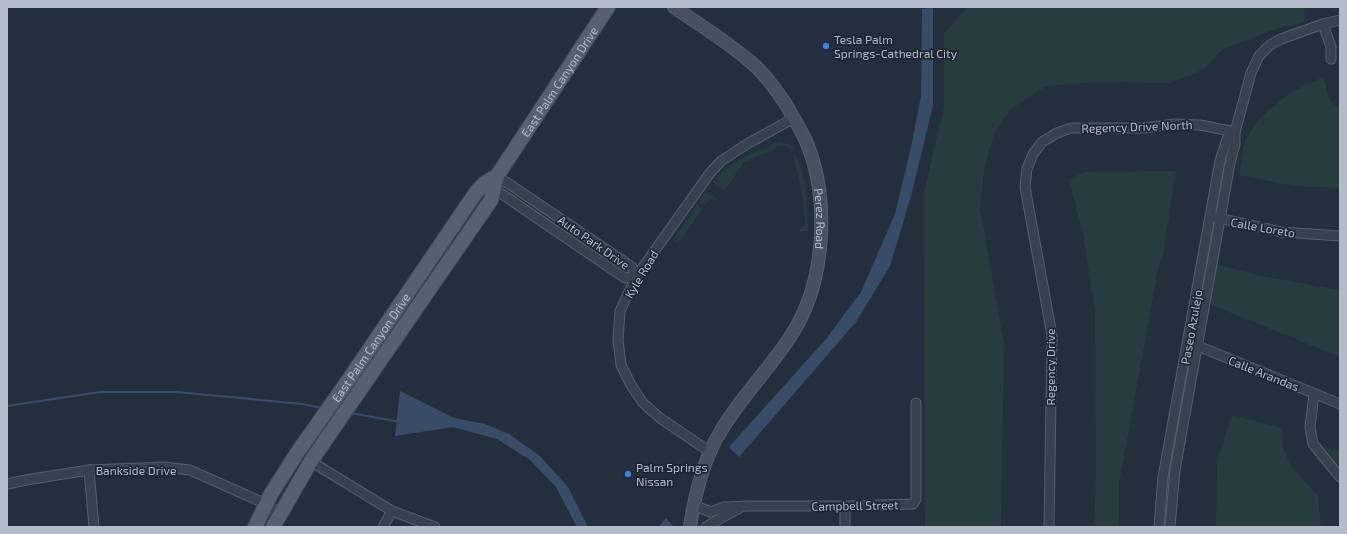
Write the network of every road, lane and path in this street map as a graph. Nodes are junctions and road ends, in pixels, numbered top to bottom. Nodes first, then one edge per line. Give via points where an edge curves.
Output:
1 (608, 7) edge
2 (674, 7) edge
3 (1340, 20) edge
4 (1323, 24) junction
5 (1331, 59) dead end
6 (794, 118) junction
7 (1235, 132) junction
8 (1042, 142) joint
9 (492, 183) junction
10 (1215, 218) junction
11 (1340, 236) edge
12 (636, 277) junction
13 (1188, 342) junction
14 (1197, 346) junction
15 (1314, 394) junction
16 (916, 403) dead end
17 (1340, 404) edge
18 (298, 452) junction
19 (710, 452) junction
20 (311, 461) junction
21 (88, 470) junction
22 (1340, 477) edge
23 (7, 484) edge
24 (266, 504) junction
25 (693, 505) junction
26 (743, 506) junction
27 (845, 506) junction
28 (392, 511) junction
29 (281, 514) junction
30 (94, 527) edge
31 (255, 527) edge
32 (273, 527) edge
33 (383, 527) edge
34 (435, 527) edge
35 (690, 527) edge
36 (706, 527) edge
37 (846, 527) edge
38 (1049, 527) edge
39 (1159, 527) edge
40 (1170, 527) edge

1 - 9 main road, East Palm Canyon Drive
2 - 6 main road, Perez Road via 755,65 778,92
3 - 4 street, Paseo Azulejo
4 - 5 street via 1331,48
4 - 7 street, Paseo Azulejo via 1282,39 1270,45 1259,56 1251,73
6 - 12 street, Kyle Road via 721,161 706,177
6 - 19 main road, Perez Road via 806,141 815,169 819,196 820,244 815,278 794,333 734,412
7 - 8 street, Regency Drive North via 1200,124 1144,128 1071,128
7 - 10 street, Paseo Azulejo via 1227,139 1220,160
8 - 38 street, Regency Drive via 1033,154 1027,169 1026,187 1052,335
9 - 12 street, Auto Park Drive via 632,267
9 - 12 street, Auto Park Drive via 625,278
9 - 18 main road, East Palm Canyon Drive via 476,191
9 - 20 main road, East Palm Canyon Drive via 491,200
10 - 11 street, Calle Loreto via 1281,232
10 - 13 street, Paseo Azulejo
10 - 14 street, Paseo Azulejo
12 - 19 street, Kyle Road via 620,312 620,365 644,403 660,418
13 - 14 street, Calle Arandas
13 - 39 street, Paseo Azulejo via 1163,477
14 - 15 street, Calle Arandas
14 - 40 street, Paseo Azulejo via 1175,470
15 - 17 street, Calle Arandas
15 - 22 street via 1310,427 1313,444
16 - 27 street, Campbell Street via 915,502
18 - 20 street
18 - 24 main road, East Palm Canyon Drive
19 - 25 main road, Perez Road
20 - 28 street
20 - 29 main road, East Palm Canyon Drive
21 - 23 street, Bankside Drive
21 - 24 street, Bankside Drive via 164,467 190,470
21 - 30 street
24 - 29 street, Bankside Drive
24 - 31 main road, East Palm Canyon Drive
25 - 26 street, Campbell Street via 711,512 724,507
25 - 35 main road, Perez Road
26 - 27 street, Campbell Street
26 - 36 street, Campbell Street
27 - 37 street
28 - 33 street
28 - 34 street
29 - 32 main road, East Palm Canyon Drive

